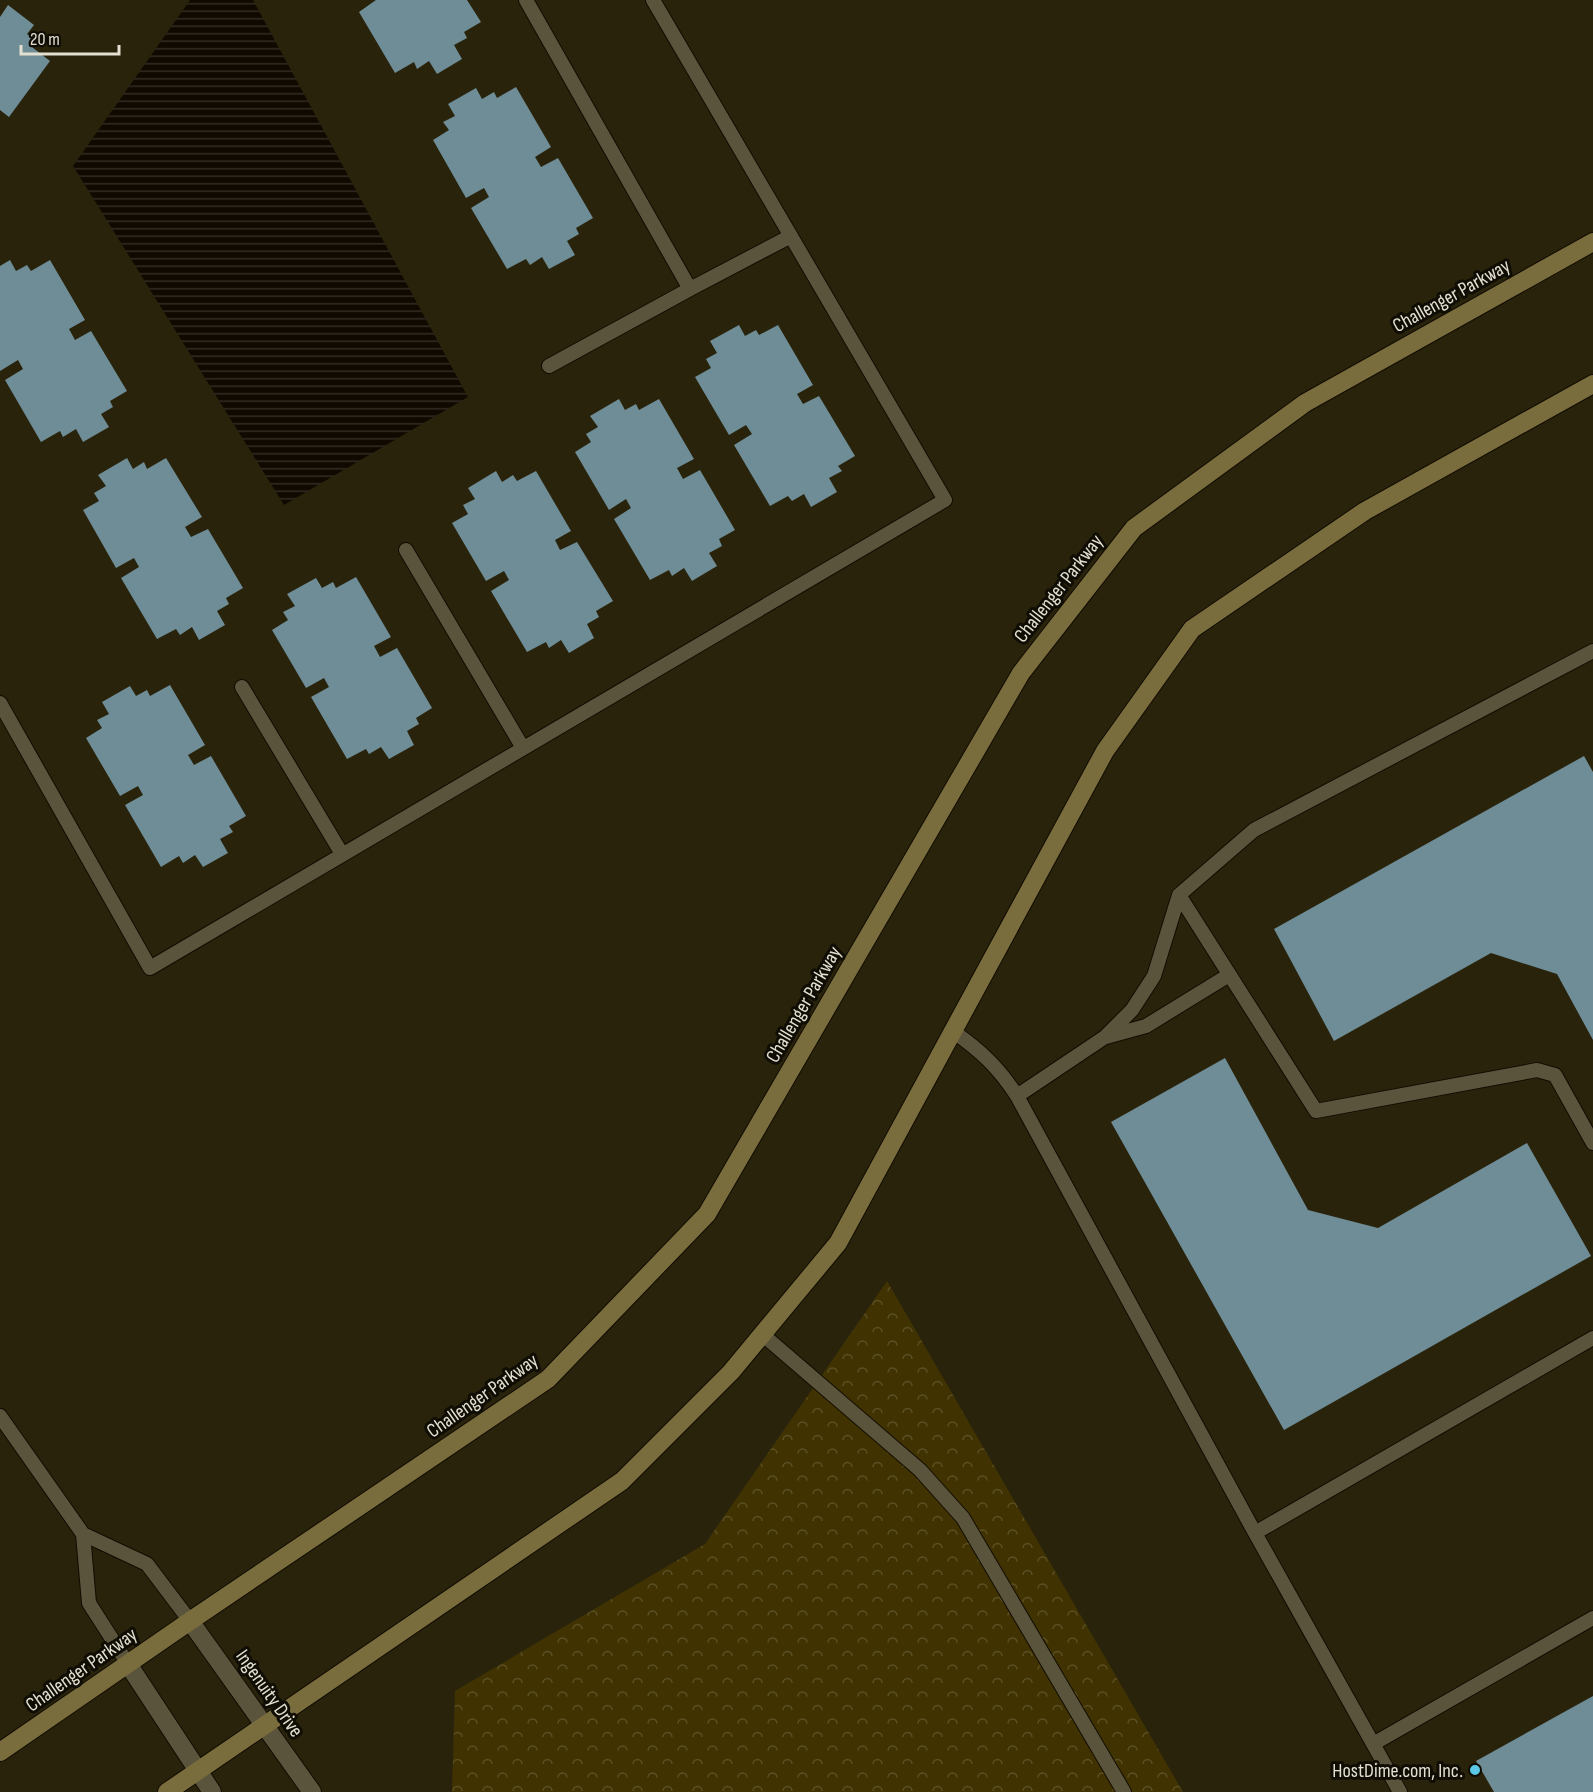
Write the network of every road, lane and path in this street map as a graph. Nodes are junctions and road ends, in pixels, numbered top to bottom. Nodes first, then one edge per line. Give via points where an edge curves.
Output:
1 (526, 0) edge
2 (653, 0) edge
3 (791, 236) junction
4 (1593, 242) edge
5 (690, 289) junction
6 (549, 366) dead end
7 (1593, 384) edge
8 (406, 550) dead end
9 (1593, 651) edge
10 (242, 687) dead end
11 (0, 703) edge
12 (523, 748) junction
13 (342, 854) junction
14 (1179, 895) junction
15 (1229, 975) junction
16 (954, 1032) junction
17 (1105, 1037) junction
18 (1017, 1096) junction
19 (1593, 1143) edge
20 (762, 1334) junction
21 (1593, 1338) edge
22 (0, 1416) edge
23 (1255, 1533) junction
24 (83, 1534) junction
25 (1593, 1618) edge
26 (190, 1621) junction
27 (128, 1664) junction
28 (266, 1725) junction
29 (1373, 1744) junction
30 (0, 1752) edge
31 (197, 1771) junction
32 (167, 1792) edge
33 (212, 1792) edge
34 (312, 1792) edge
35 (1124, 1792) edge
36 (1400, 1792) edge

1 - 5 lane
2 - 3 lane
3 - 5 lane
3 - 12 lane via 945,500
4 - 26 main road, Challenger Parkway via 1305,403 1134,528 1021,673 707,1214 548,1379
5 - 6 lane
7 - 16 main road via 1365,511 1192,628 1105,751
8 - 12 lane
9 - 14 lane via 1254,830
10 - 13 lane
11 - 13 lane via 150,968
12 - 13 lane
14 - 15 lane
14 - 17 lane via 1154,976 1132,1010
15 - 17 lane via 1146,1026
15 - 19 lane via 1316,1112 1537,1070 1555,1075
16 - 18 lane via 982,1052
16 - 20 main road via 838,1244
17 - 18 lane
18 - 23 lane
20 - 28 main road via 730,1372 622,1481
20 - 35 lane via 920,1470 963,1518
21 - 23 lane
22 - 24 lane
23 - 29 lane
24 - 26 lane via 147,1564
24 - 27 lane via 89,1603
25 - 29 lane
26 - 27 main road, Challenger Parkway
26 - 28 street, Ingenuity Drive
27 - 30 main road, Challenger Parkway
27 - 31 street
28 - 31 main road
28 - 34 street, Ingenuity Drive
29 - 36 lane
31 - 32 main road
31 - 33 street

